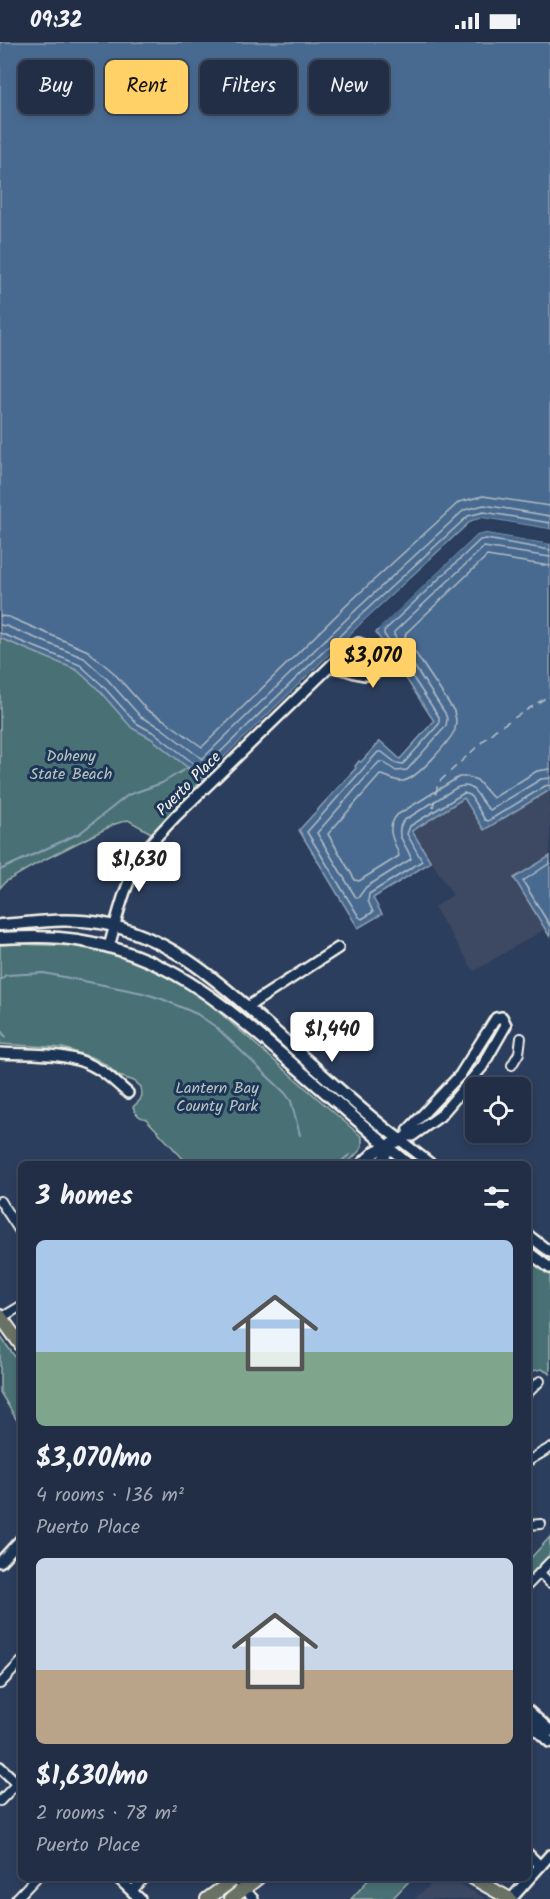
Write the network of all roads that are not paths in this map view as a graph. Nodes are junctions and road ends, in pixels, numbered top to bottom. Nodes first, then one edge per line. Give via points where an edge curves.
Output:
1 (330, 667) junction
2 (0, 925) edge
3 (115, 926) junction
4 (0, 938) edge
5 (109, 947) junction
6 (338, 948) dead end
7 (247, 1006) junction
8 (238, 1016) junction
9 (521, 1038) dead end
10 (0, 1053) edge
11 (512, 1065) dead end
12 (458, 1077) junction
13 (473, 1077) edge
14 (465, 1084) edge
15 (465, 1086) edge
16 (128, 1093) dead end
17 (403, 1138) junction
18 (388, 1147) junction
19 (365, 1161) edge
20 (382, 1161) edge
21 (406, 1161) edge
22 (428, 1161) edge
23 (0, 1202) edge
24 (18, 1229) edge
25 (531, 1237) edge
26 (549, 1250) edge
27 (531, 1254) edge
28 (541, 1261) junction
29 (550, 1268) edge
30 (18, 1308) edge
31 (1, 1317) edge
32 (18, 1341) edge
33 (540, 1381) dead end
34 (531, 1390) edge
35 (550, 1448) edge
36 (531, 1459) edge
37 (541, 1524) dead end
38 (531, 1525) edge
39 (18, 1542) edge
40 (0, 1562) edge
41 (550, 1562) edge
42 (540, 1573) junction
43 (531, 1582) edge
44 (550, 1583) edge
45 (18, 1665) edge
46 (0, 1684) edge
47 (531, 1714) edge
48 (531, 1724) edge
49 (550, 1731) edge
50 (550, 1742) edge
51 (0, 1767) edge
52 (18, 1781) edge
53 (18, 1785) edge
54 (0, 1801) edge
55 (550, 1855) edge
56 (531, 1857) edge
57 (540, 1866) junction
58 (531, 1876) edge
59 (33, 1881) edge
60 (121, 1881) edge
61 (141, 1881) edge
62 (232, 1881) edge
63 (238, 1881) edge
64 (254, 1881) edge
65 (478, 1881) edge
66 (526, 1881) edge
67 (243, 1889) junction
68 (132, 1891) junction
69 (16, 1899) edge
70 (140, 1899) edge
71 (207, 1899) edge
72 (231, 1899) edge
73 (254, 1899) edge
74 (510, 1899) edge

1 - 1 street, Puerto Place via 370,676 379,672 382,665 378,653 358,643
1 - 3 street, Puerto Place via 153,841 129,884
2 - 3 main road via 82,920
3 - 5 street, Puerto Place
3 - 7 main road via 142,934 179,953
4 - 5 main road via 77,940
5 - 8 main road via 164,967
6 - 7 street
7 - 8 main road
7 - 17 main road
8 - 18 main road
9 - 11 street
10 - 16 street via 77,1059 99,1069
12 - 13 street via 496,1018 502,1017 506,1025
12 - 14 street
12 - 17 street
15 - 17 street via 440,1116
17 - 18 main road
17 - 22 street
18 - 19 main road via 375,1151
18 - 20 main road
18 - 21 street
23 - 24 street
25 - 26 street
26 - 28 street
27 - 28 street
28 - 29 street
30 - 31 street
31 - 32 main road
33 - 34 street
35 - 36 street
37 - 38 street
39 - 40 street
41 - 42 street
42 - 43 street
42 - 44 street
45 - 46 street
47 - 49 main road
48 - 50 main road
51 - 52 street
53 - 54 street
55 - 57 street
56 - 57 street
57 - 58 street
59 - 69 street
60 - 68 street
61 - 68 street
62 - 71 main road
63 - 67 street
64 - 67 main road
65 - 74 main road
66 - 74 street
67 - 72 main road
67 - 73 street
68 - 70 street

